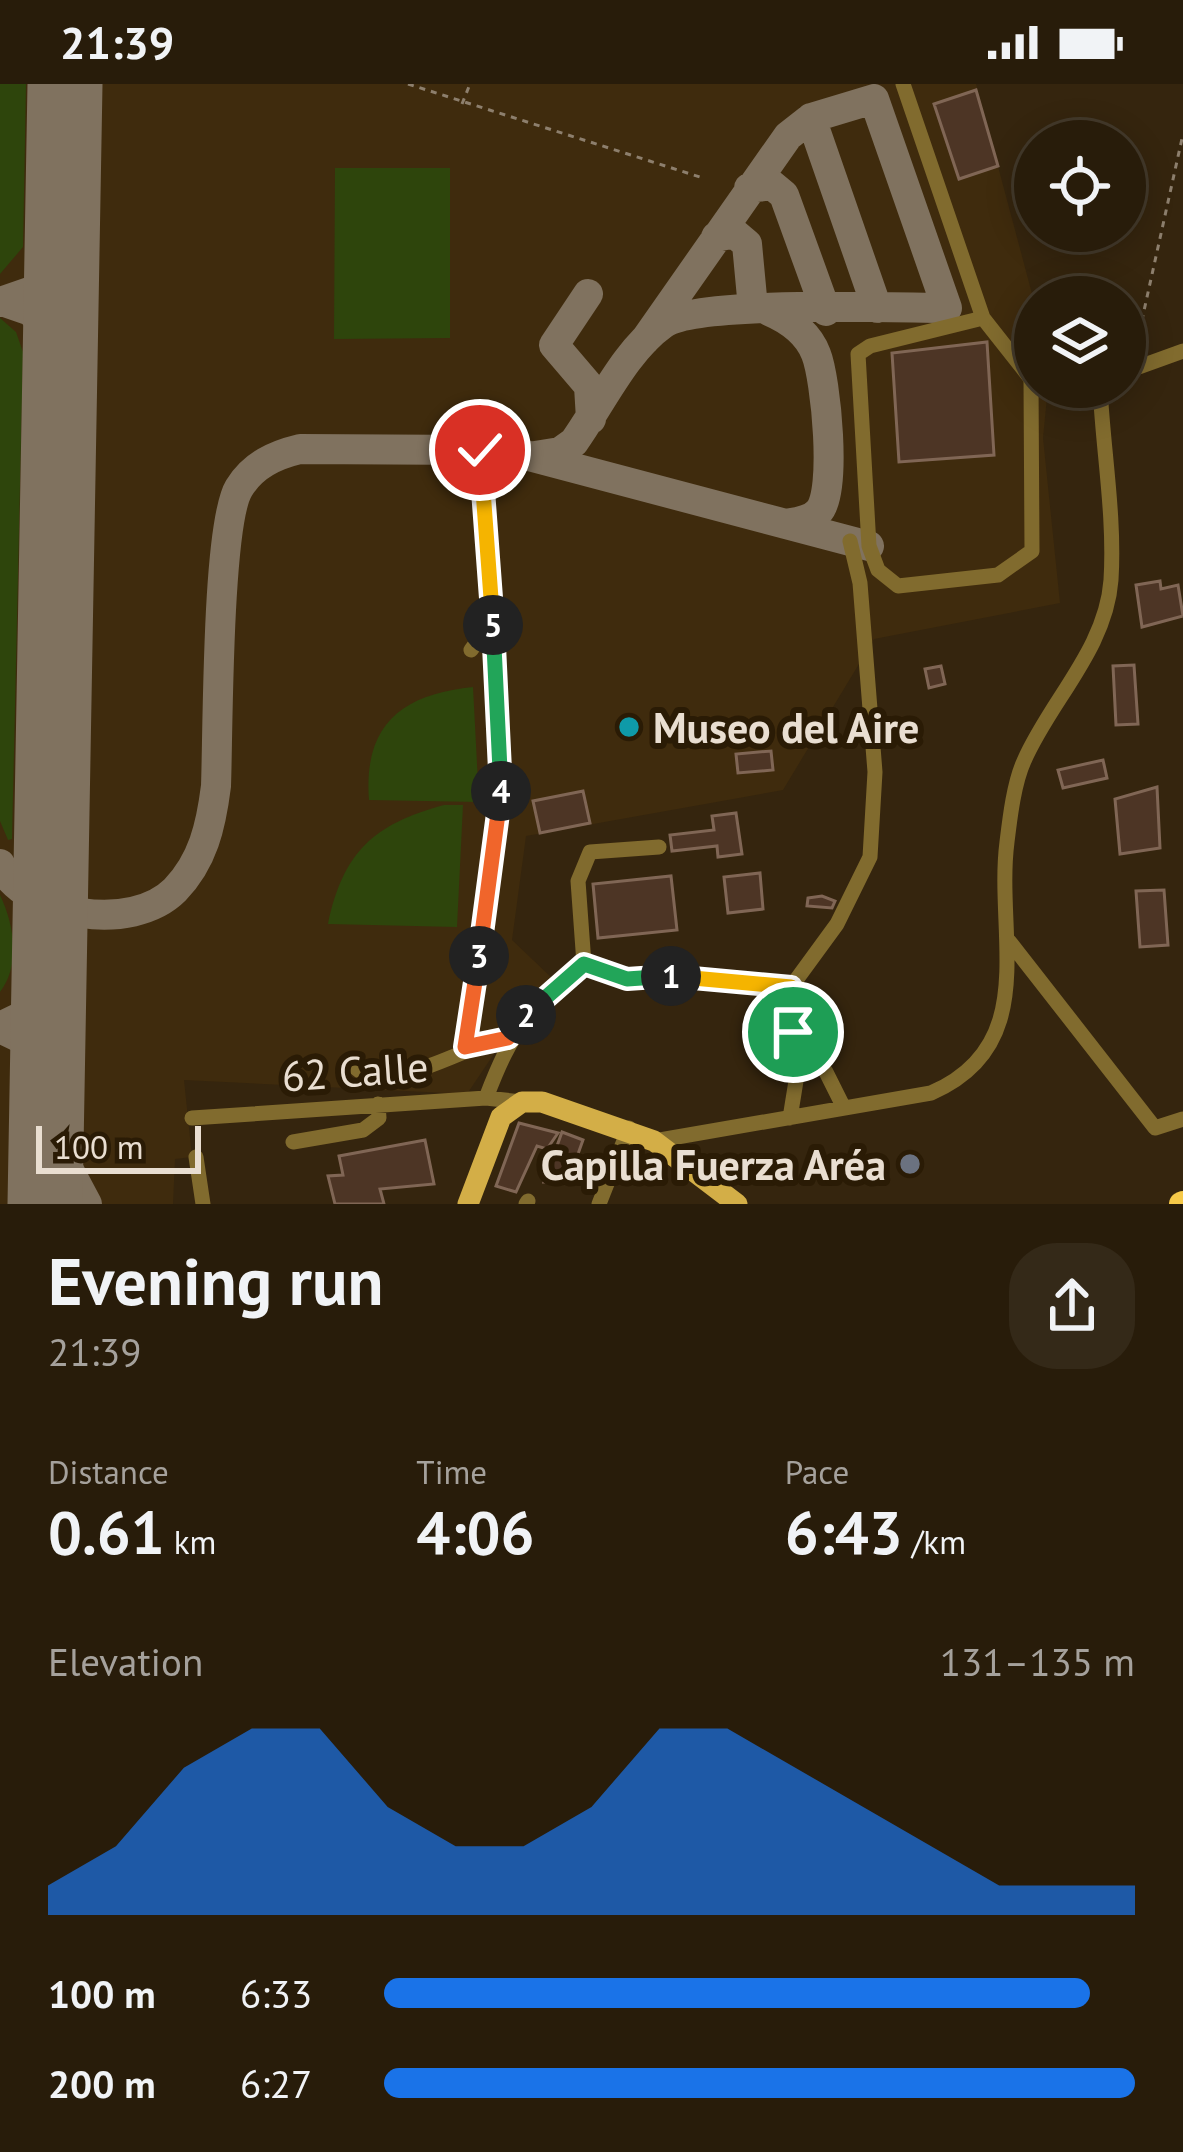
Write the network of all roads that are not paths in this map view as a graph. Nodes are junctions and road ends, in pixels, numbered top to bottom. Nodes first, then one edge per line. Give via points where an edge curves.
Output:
1 (903, 84) edge
2 (983, 318) junction
3 (1183, 351) edge
4 (1014, 357) edge
5 (1146, 364) edge
6 (1034, 408) edge
7 (1101, 408) edge
8 (480, 450) dead end
9 (850, 542) dead end
10 (493, 620) junction
11 (472, 650) dead end
12 (659, 848) dead end
13 (1008, 940) junction
14 (584, 964) junction
15 (791, 987) junction
16 (793, 1032) junction
17 (508, 1038) junction
18 (465, 1047) junction
19 (352, 1065) dead end
20 (486, 1098) junction
21 (522, 1102) junction
22 (378, 1104) junction
23 (844, 1108) junction
24 (192, 1118) dead end
25 (790, 1118) junction
26 (1183, 1119) edge
27 (629, 1128) junction
28 (654, 1141) junction
29 (293, 1142) dead end
30 (196, 1157) dead end
31 (203, 1204) edge
32 (469, 1204) edge
33 (599, 1204) edge
34 (737, 1204) edge

1 - 2 street
2 - 4 street
2 - 6 street via 858,354 869,546 886,578 898,586 998,575 1031,551
3 - 5 street
7 - 13 street via 1111,583 1070,686 1023,763 1006,844
8 - 10 street
9 - 15 street via 875,772 870,857 837,924
10 - 11 street
10 - 18 street via 502,808
12 - 14 street via 590,852 578,881
13 - 23 street via 1001,1020 979,1061 931,1094
13 - 26 street via 1155,1128
14 - 15 street via 627,979
14 - 17 street
15 - 16 street
16 - 23 street
16 - 25 street
17 - 18 street
17 - 20 street
18 - 19 street via 409,1075 366,1076
20 - 21 street, 62 Calle
20 - 22 street, 62 Calle
21 - 27 main road
21 - 32 main road via 501,1117
22 - 24 street, 62 Calle
22 - 29 street via 379,1118 363,1130
23 - 25 street
25 - 28 street
27 - 28 main road
27 - 33 street
28 - 34 main road
30 - 31 street

